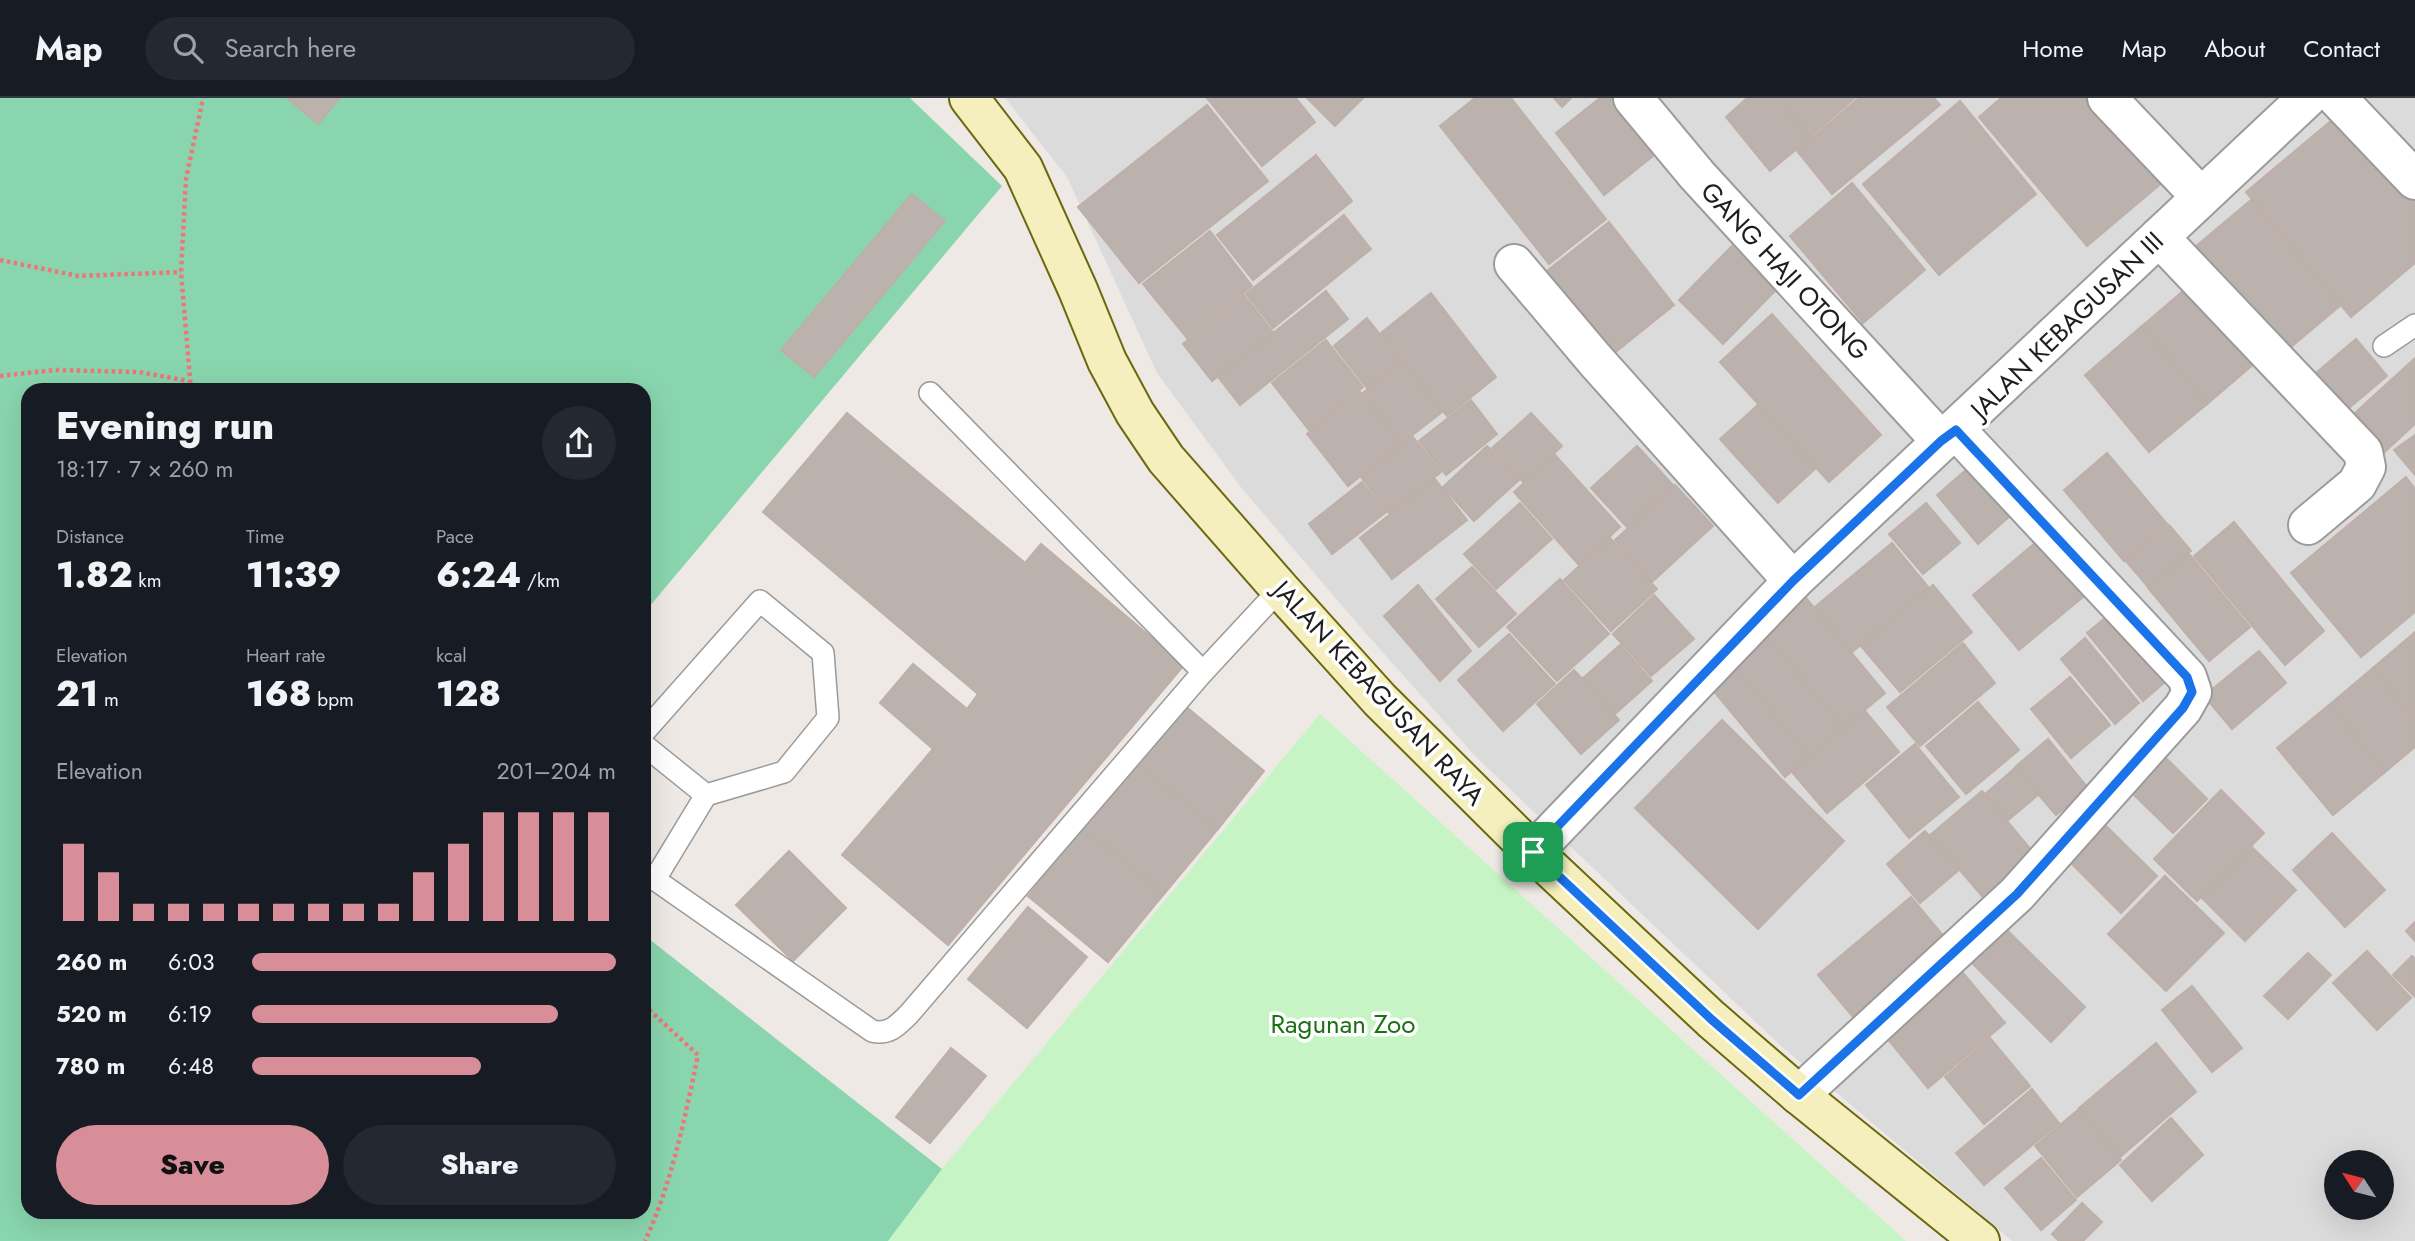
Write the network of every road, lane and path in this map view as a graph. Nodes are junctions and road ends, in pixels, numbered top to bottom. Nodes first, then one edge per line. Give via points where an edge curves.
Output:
1 (203, 98) edge
2 (969, 98) edge
3 (1633, 98) edge
4 (2107, 98) edge
5 (2307, 98) edge
6 (2337, 98) edge
7 (2415, 180) edge
8 (2201, 197) junction
9 (2159, 237) junction
10 (0, 260) edge
11 (1514, 264) dead end
12 (181, 272) junction
13 (2415, 324) edge
14 (2384, 346) dead end
15 (0, 376) edge
16 (188, 381) joint
17 (930, 393) dead end
18 (1949, 435) junction
19 (2308, 525) dead end
20 (1793, 581) junction
21 (1280, 589) junction
22 (1203, 672) junction
23 (651, 724) edge
24 (651, 751) edge
25 (706, 795) junction
26 (1533, 852) junction
27 (651, 872) edge
28 (651, 876) edge
29 (651, 1011) edge
30 (1799, 1095) junction
31 (645, 1241) edge
32 (1980, 1241) edge

1 - 12 path via 186,179
2 - 21 main road, JALAN KEBAGUSAN RAYA via 1023,168 1107,361 1135,413 1166,459
3 - 18 street, GANG HAJI OTONG via 1697,175
4 - 8 street
5 - 8 street, JALAN KEBAGUSAN III
6 - 7 street
8 - 9 street, JALAN KEBAGUSAN III
9 - 18 street, JALAN KEBAGUSAN III
9 - 19 street via 2363,452 2367,467 2357,484
10 - 12 path via 79,276
11 - 20 street
12 - 16 path
13 - 14 lane
15 - 16 path via 55,370 139,372
17 - 22 lane
18 - 20 street, JALAN KEBAGUSAN III
18 - 30 street, GANG HAJI OTONG via 2187,677 2192,692 2183,708 2017,894
20 - 26 street, JALAN KEBAGUSAN III
21 - 22 lane
21 - 26 main road, JALAN KEBAGUSAN RAYA via 1380,700
22 - 28 lane via 909,1014 883,1034 872,1031
23 - 25 lane via 760,601 823,653 828,718 784,772
24 - 25 lane
25 - 27 lane
26 - 30 main road, JALAN KEBAGUSAN RAYA
29 - 31 path via 698,1055 684,1126
30 - 32 main road, JALAN KEBAGUSAN RAYA

